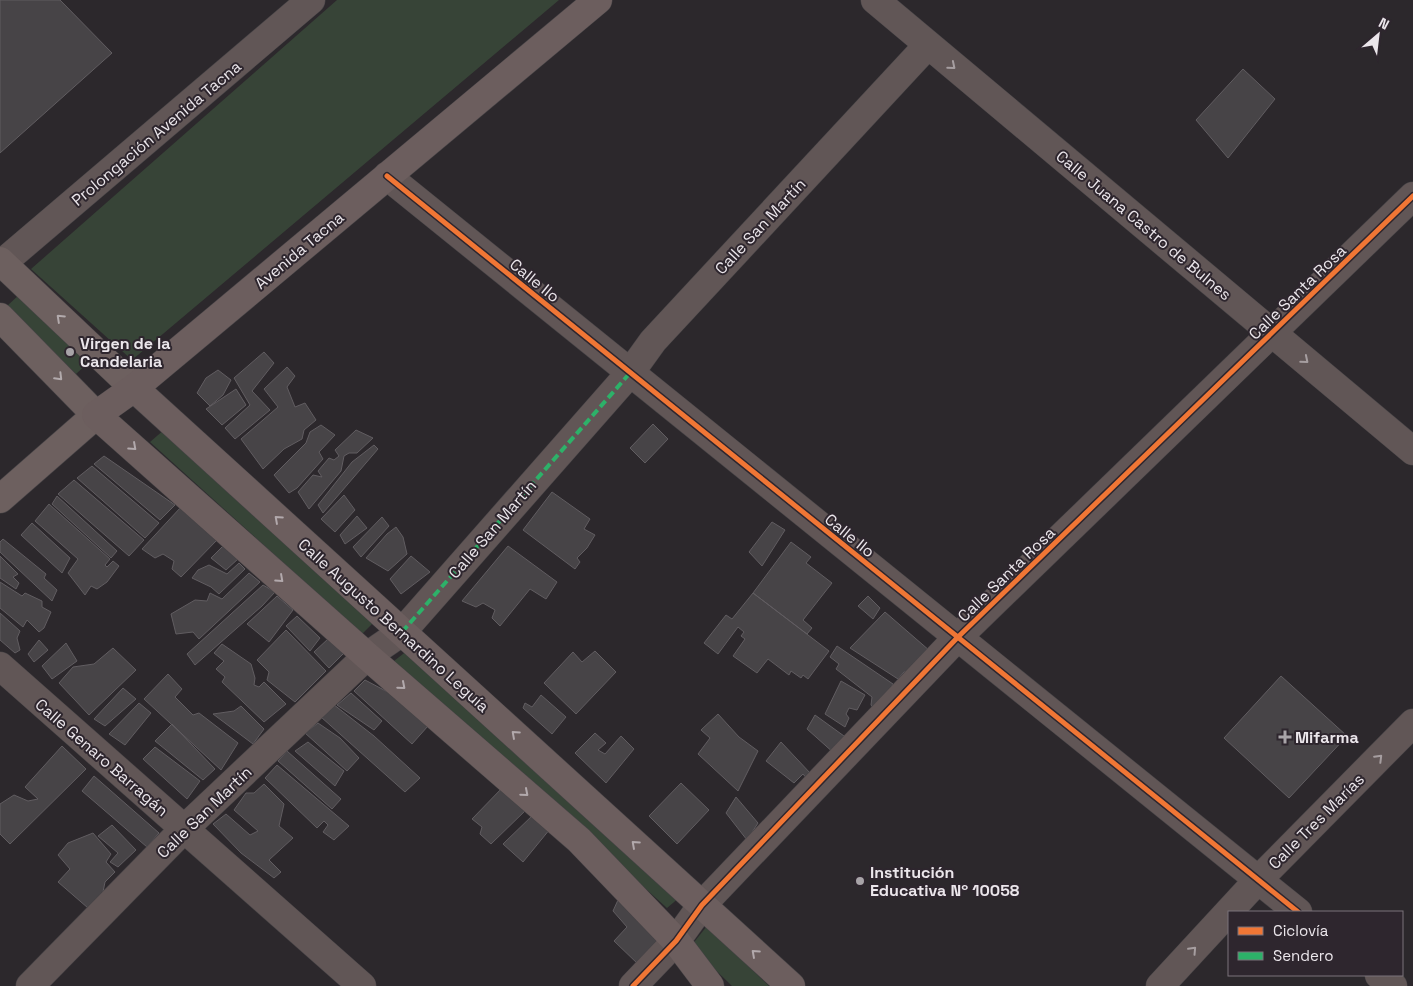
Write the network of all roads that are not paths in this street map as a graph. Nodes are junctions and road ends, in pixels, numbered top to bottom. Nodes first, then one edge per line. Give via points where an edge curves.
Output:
1 (311, 0) edge
2 (598, 0) edge
3 (875, 0) edge
4 (927, 46) junction
5 (387, 176) junction
6 (1413, 196) edge
7 (1, 263) edge
8 (0, 317) edge
9 (1273, 333) junction
10 (630, 373) junction
11 (134, 388) junction
12 (96, 415) junction
13 (1413, 451) edge
14 (0, 499) edge
15 (402, 632) junction
16 (957, 638) junction
17 (367, 656) junction
18 (0, 666) edge
19 (1413, 724) edge
20 (184, 829) junction
21 (1257, 881) junction
22 (702, 905) junction
23 (1229, 911) edge
24 (1297, 911) edge
25 (1228, 912) edge
26 (676, 941) junction
27 (1380, 976) edge
28 (30, 986) edge
29 (362, 986) edge
30 (633, 986) edge
31 (710, 986) edge
32 (791, 986) edge
33 (1160, 986) edge
34 (1393, 986) edge

1 - 7 street, Prolongación Avenida Tacna
2 - 5 main road, Avenida Tacna
3 - 4 street, Calle Juana Castro de Bulnes
4 -> 9 street, Calle Juana Castro de Bulnes
4 - 10 street, Calle San Martín via 653,341
5 - 10 street, Calle Ilo
5 - 11 main road, Avenida Tacna
6 - 9 street, Calle Santa Rosa
11 -> 7 main road, Calle Augusto Bernardino Leguía
8 -> 12 main road
9 -> 13 street, Calle Juana Castro de Bulnes
9 - 16 street, Calle Santa Rosa
10 - 15 street, Calle San Martín
10 - 16 street, Calle Ilo
11 - 12 main road, Avenida Tacna
15 -> 11 main road, Calle Augusto Bernardino Leguía
12 - 14 main road, Avenida Tacna
12 -> 17 main road
15 - 17 street, Calle San Martín
22 -> 15 main road, Calle Augusto Bernardino Leguía
16 - 21 street, Calle Ilo
16 - 22 street, Calle Santa Rosa
17 - 20 street, Calle San Martín
17 -> 26 main road via 578,840
18 - 20 street, Calle Genaro Barragán
21 -> 19 street, Calle Tres Marías
20 - 28 street, Calle San Martín
20 - 29 street, Calle Genaro Barragán
23 -> 21 street, Calle Tres Marías
21 - 24 street, Calle Ilo
22 - 26 street, Calle Santa Rosa
32 -> 22 main road, Calle Augusto Bernardino Leguía
33 -> 25 street, Calle Tres Marías
26 - 30 street, Calle Santa Rosa
26 - 31 main road
27 - 34 street

